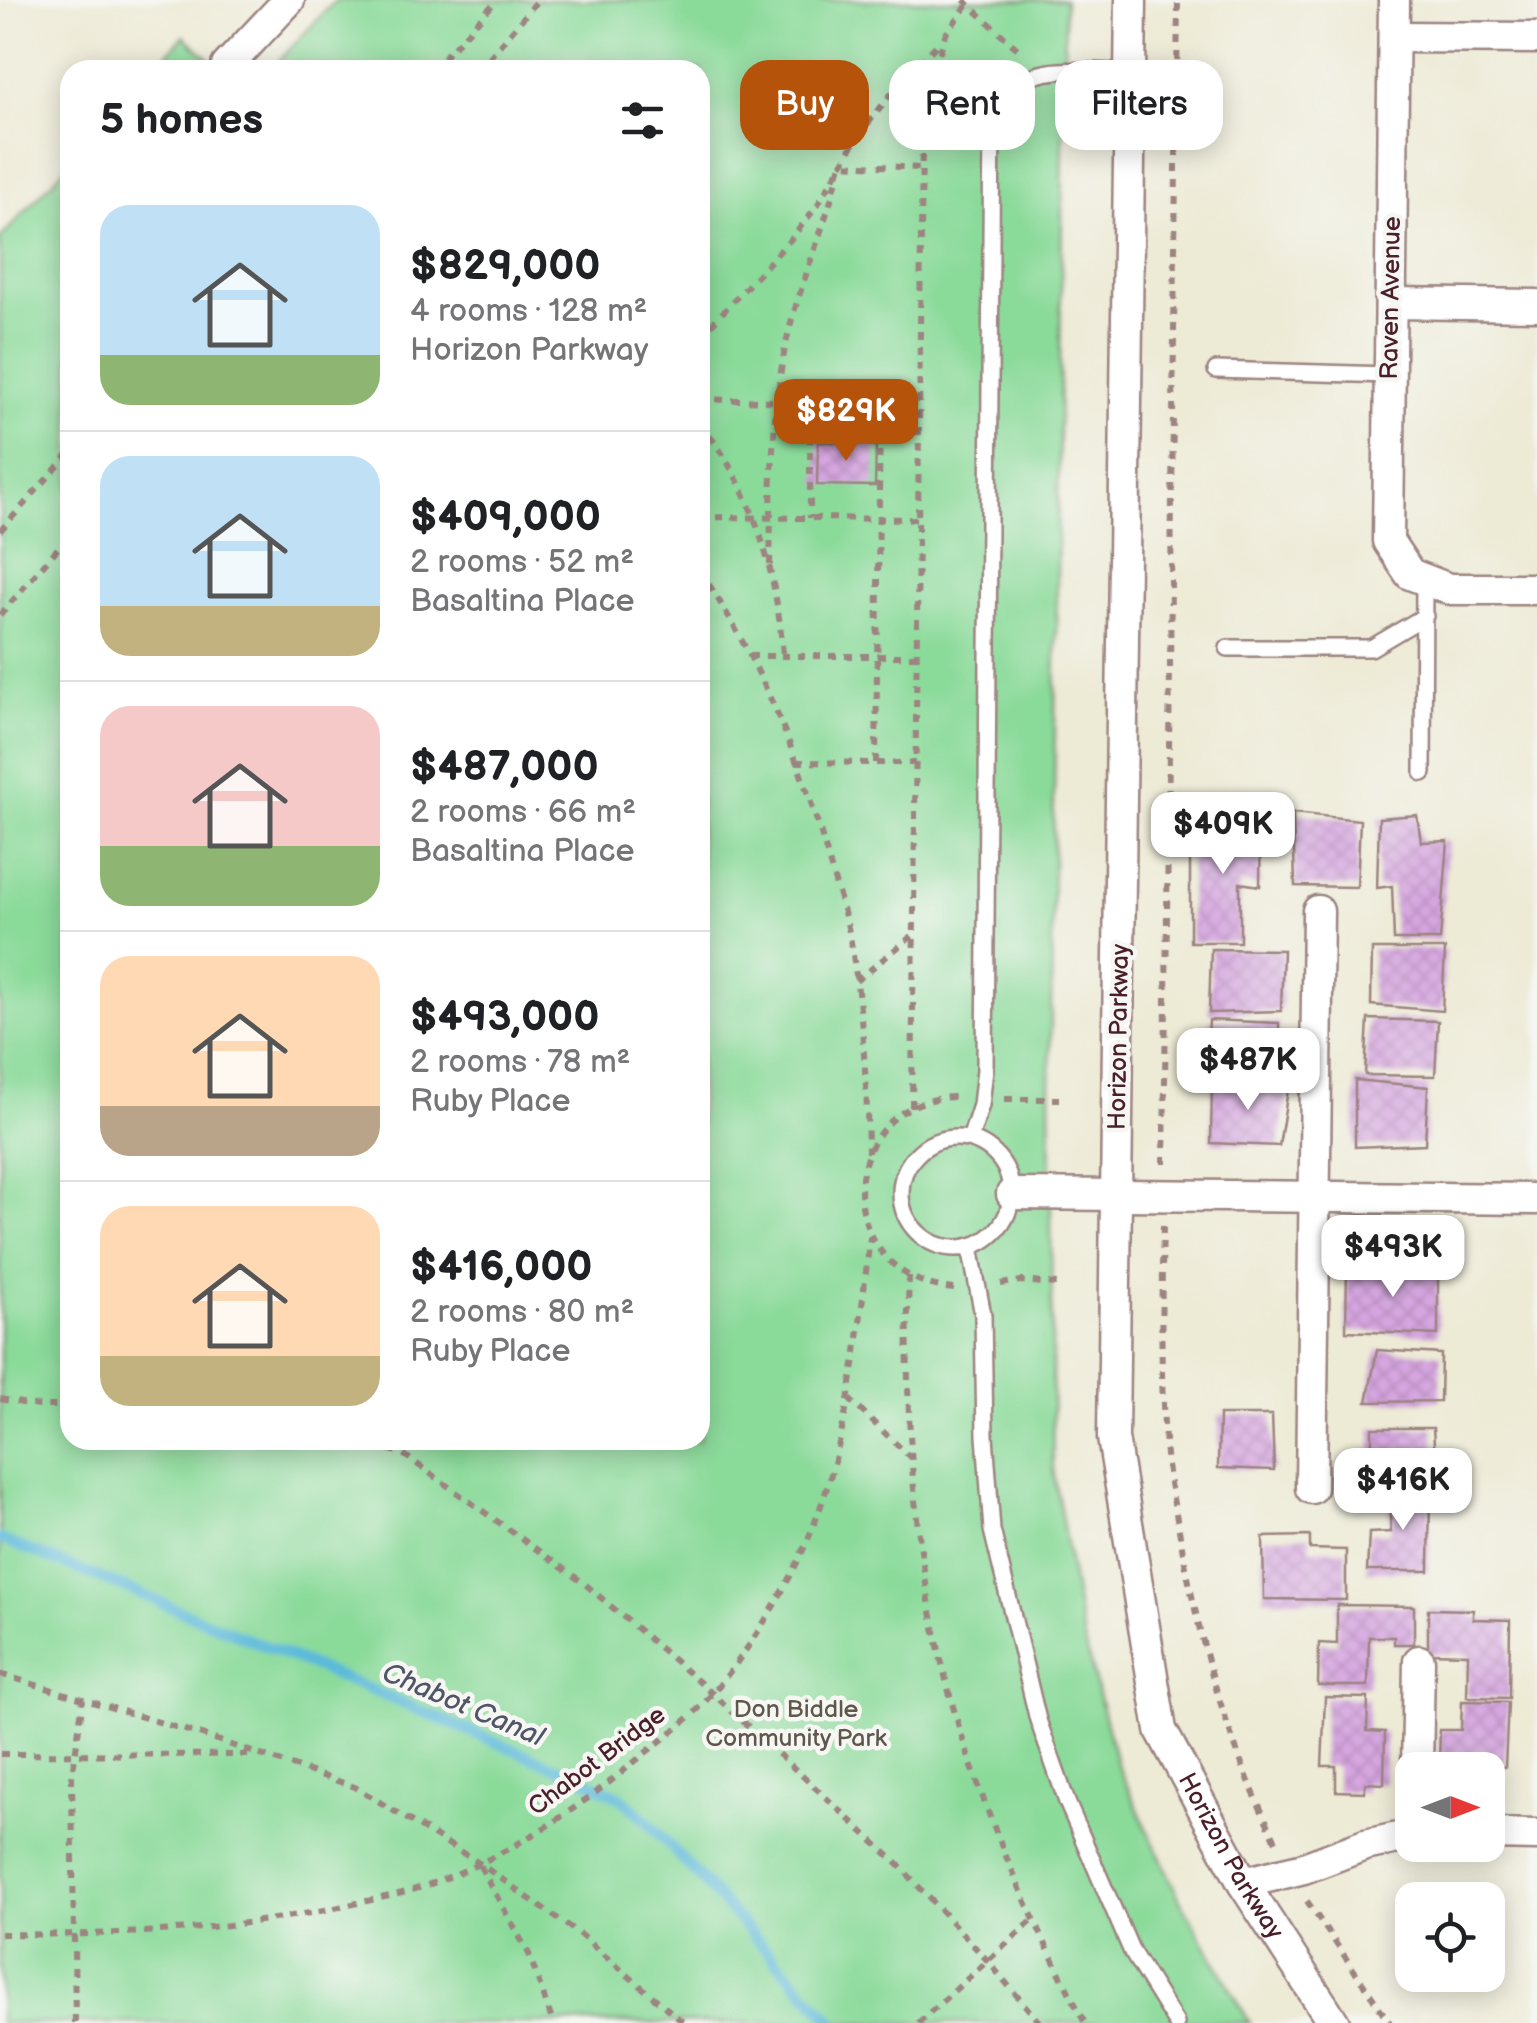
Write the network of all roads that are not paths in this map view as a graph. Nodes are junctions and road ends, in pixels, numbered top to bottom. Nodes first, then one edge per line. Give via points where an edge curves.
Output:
1 (1131, 0) edge
2 (1394, 0) edge
3 (280, 3) edge
4 (1394, 37) junction
5 (1537, 38) edge
6 (231, 60) edge
7 (1130, 60) edge
8 (1055, 71) edge
9 (1129, 150) edge
10 (1390, 303) junction
11 (1537, 305) edge
12 (1216, 370) dead end
13 (1390, 374) junction
14 (1424, 579) junction
15 (1537, 590) edge
16 (1424, 616) junction
17 (1228, 648) dead end
18 (1423, 773) dead end
19 (1318, 910) dead end
20 (970, 1139) junction
21 (1012, 1194) junction
22 (1117, 1194) junction
23 (1315, 1196) junction
24 (1537, 1198) edge
25 (970, 1246) junction
26 (1311, 1488) dead end
27 (1419, 1661) dead end
28 (1417, 1752) edge
29 (1505, 1834) edge
30 (1537, 1834) edge
31 (1395, 1839) edge
32 (1244, 1884) junction
33 (1176, 2023) edge
34 (1334, 2023) edge

1 - 7 street, Horizon Parkway
2 - 4 street, Raven Avenue
3 - 6 street
4 - 5 street
4 - 10 street, Raven Avenue
8 - 20 lane via 1041,71 1005,91 992,109 983,1098
9 - 22 street, Horizon Parkway
10 - 11 street
10 - 13 street, Raven Avenue
12 - 13 lane
13 - 14 street, Raven Avenue via 1388,541 1410,574
14 - 15 street via 1449,589
14 - 16 lane
16 - 17 lane via 1371,648
16 - 18 lane
19 - 23 street
20 - 21 lane via 1001,1160
20 - 25 lane via 937,1140 921,1150 910,1161 901,1192 909,1222 920,1234 935,1244
21 - 22 street
21 - 25 lane via 1000,1228
22 - 23 street
22 - 32 street, Horizon Parkway via 1114,1438 1161,1730
23 - 24 street
23 - 26 street
25 - 33 lane via 979,1286 992,1530 1038,1720 1132,1952
27 - 28 street
29 - 30 street
31 - 32 street
32 - 34 street, Horizon Parkway

